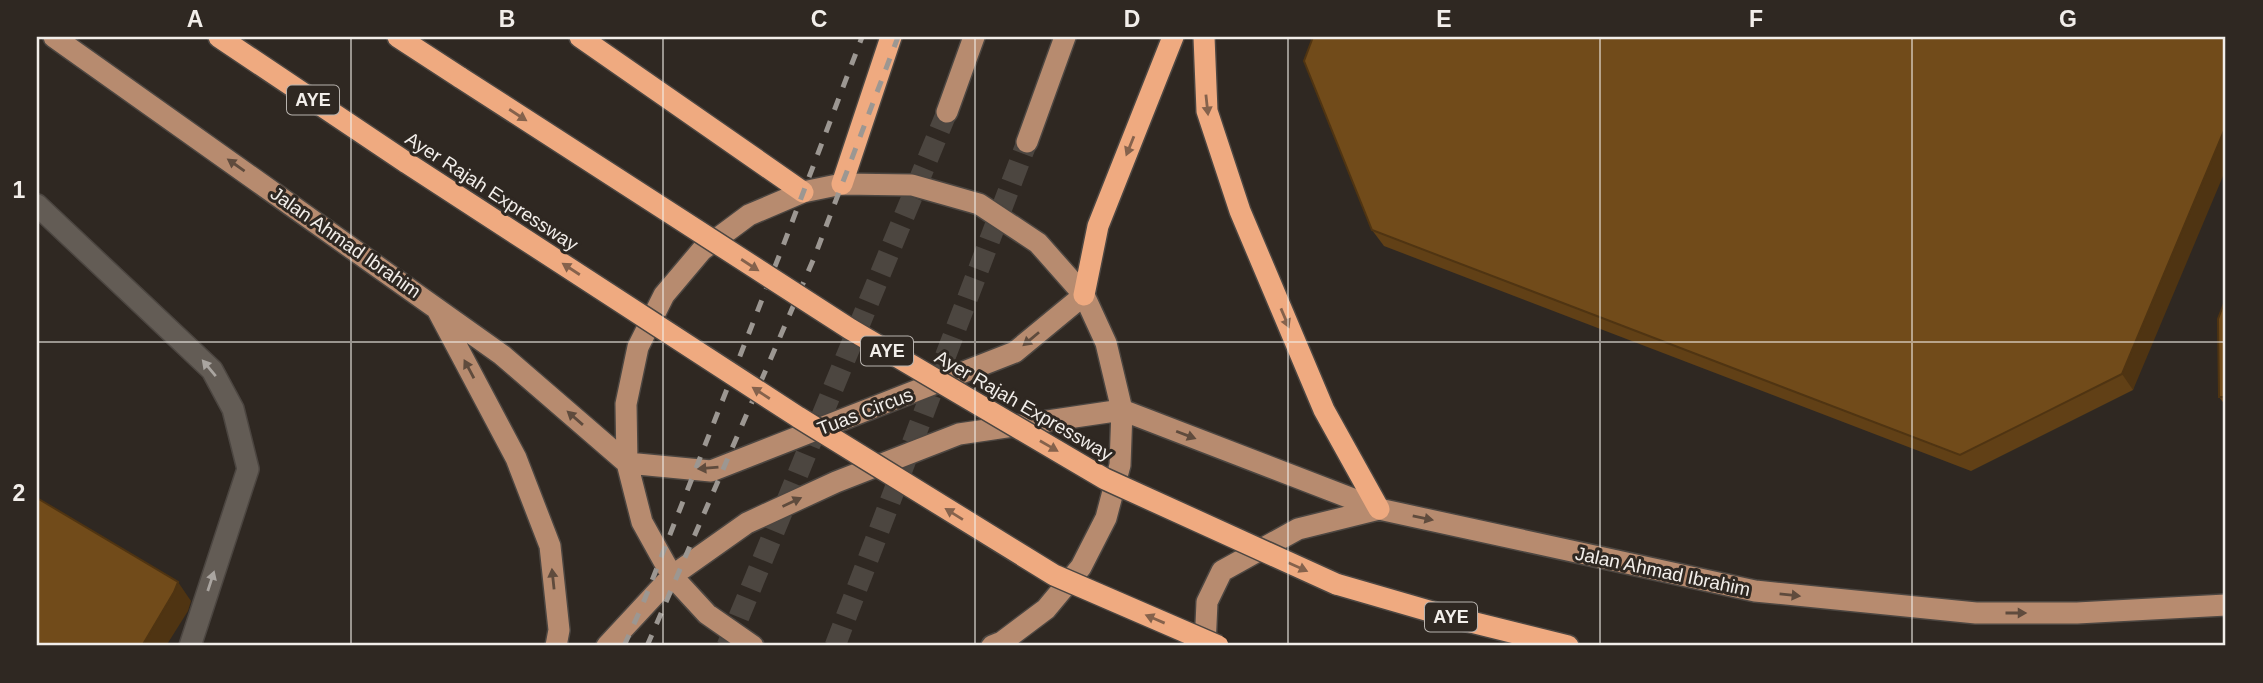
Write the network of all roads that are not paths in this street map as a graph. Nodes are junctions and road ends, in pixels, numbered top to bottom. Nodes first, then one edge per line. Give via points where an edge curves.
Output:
1 (54, 37) edge
2 (219, 37) edge
3 (398, 37) edge
4 (580, 37) edge
5 (891, 37) edge
6 (974, 37) edge
7 (1065, 37) edge
8 (1173, 37) edge
9 (1204, 37) edge
10 (947, 113) tunnel mouth
11 (1027, 142) tunnel mouth
12 (842, 184) junction
13 (803, 192) junction
14 (37, 205) edge
15 (1084, 295) junction
16 (434, 305) junction
17 (1122, 411) junction
18 (627, 463) junction
19 (1379, 509) junction
20 (671, 576) junction
21 (2226, 604) edge
22 (190, 646) edge
23 (556, 646) edge
24 (607, 646) edge
25 (753, 646) edge
26 (992, 646) edge
27 (1205, 646) edge
28 (1218, 646) edge
29 (1567, 646) edge

16 -> 1 main road, Jalan Ahmad Ibrahim
28 -> 2 highway, Ayer Rajah Expressway / AYE, bridge via 1054,575 798,417
3 -> 29 highway, Ayer Rajah Expressway / AYE, bridge via 849,329 1105,479 1336,584
4 - 13 highway
5 - 12 highway
6 - 10 main road
7 - 11 main road
8 -> 15 highway via 1098,226
9 -> 19 highway via 1207,111 1240,211 1324,410
12 - 13 main road
12 - 15 main road via 912,185 979,204 1038,243
13 - 18 main road via 739,222 702,250 664,295 638,347 626,404
22 -> 14 lane via 248,469 233,409 212,370
15 - 17 main road via 1106,343
15 -> 18 main road, Tuas Circus via 1015,352 711,471
18 -> 16 main road, Jalan Ahmad Ibrahim via 502,355
23 -> 16 main road via 559,630 550,546 516,458
17 -> 19 main road, Jalan Ahmad Ibrahim
20 -> 17 main road via 747,523 959,434
17 - 26 main road via 1120,466 1106,519 1081,567 1046,609
18 - 20 main road via 642,522
19 -> 21 main road, Jalan Ahmad Ibrahim via 1755,591 1976,613 2077,613
19 - 27 main road via 1298,529 1222,571 1207,602
20 - 24 main road
20 - 25 main road via 707,614

